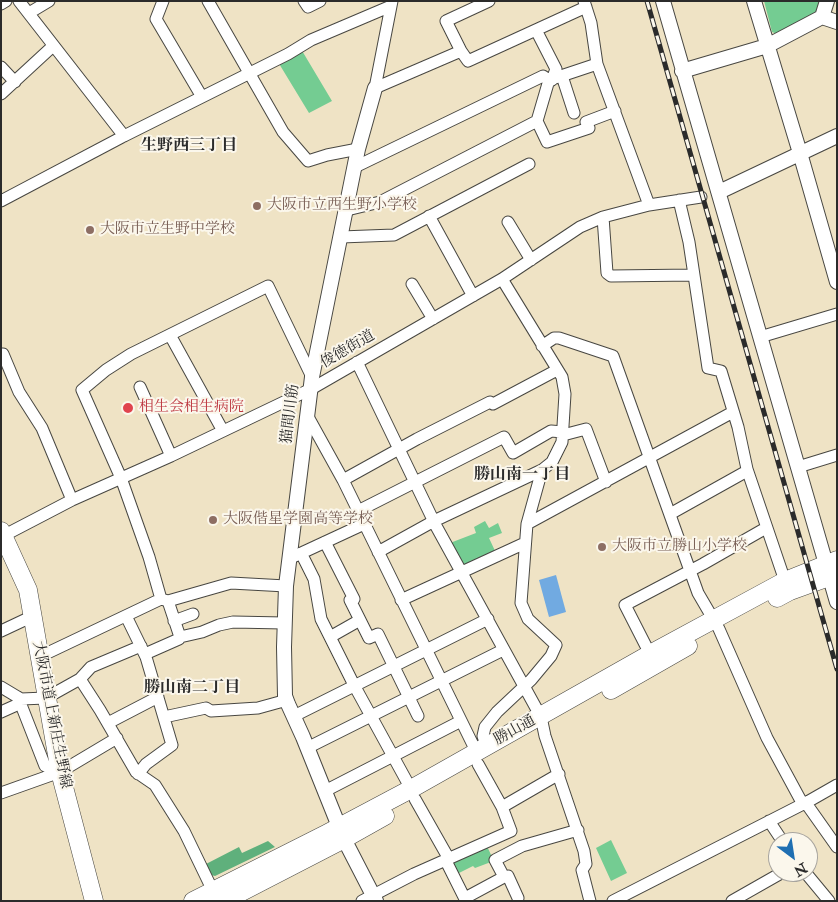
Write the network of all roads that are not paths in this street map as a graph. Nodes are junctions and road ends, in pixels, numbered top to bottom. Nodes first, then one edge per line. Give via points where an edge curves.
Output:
1 (6, 1) edge
2 (19, 1) edge
3 (49, 1) edge
4 (163, 1) edge
5 (208, 1) edge
6 (304, 1) edge
7 (320, 1) edge
8 (488, 1) edge
9 (663, 1) edge
10 (754, 1) edge
11 (827, 1) edge
12 (391, 3) edge
13 (1, 4) edge
14 (585, 4) edge
15 (29, 14) junction
16 (822, 17) junction
17 (837, 22) edge
18 (536, 30) junction
19 (53, 46) junction
20 (767, 46) junction
21 (461, 51) junction
22 (598, 64) junction
23 (1, 66) edge
24 (682, 71) junction
25 (250, 72) junction
26 (554, 79) junction
27 (15, 82) junction
28 (375, 88) junction
29 (1, 94) edge
30 (202, 96) junction
31 (615, 111) junction
32 (574, 113) dead end
33 (538, 121) junction
34 (124, 136) junction
35 (837, 136) edge
36 (358, 148) junction
37 (800, 153) junction
38 (529, 164) dead end
39 (355, 167) junction
40 (717, 193) junction
41 (701, 197) dead end
42 (679, 200) junction
43 (1, 201) edge
44 (650, 205) junction
45 (347, 210) junction
46 (430, 216) junction
47 (602, 217) junction
48 (508, 222) dead end
49 (341, 237) junction
50 (531, 260) junction
51 (694, 275) junction
52 (502, 279) junction
53 (837, 282) edge
54 (412, 284) dead end
55 (473, 296) junction
56 (837, 314) edge
57 (433, 319) junction
58 (170, 335) junction
59 (760, 337) junction
60 (542, 346) junction
61 (1, 354) edge
62 (357, 362) junction
63 (556, 370) junction
64 (312, 383) junction
65 (140, 387) dead end
66 (733, 412) junction
67 (307, 415) junction
68 (223, 430) junction
69 (563, 434) junction
70 (398, 450) junction
71 (170, 456) junction
72 (837, 456) edge
73 (650, 458) junction
74 (798, 467) junction
75 (542, 470) junction
76 (747, 471) junction
77 (121, 478) junction
78 (343, 480) junction
79 (606, 482) junction
80 (414, 483) junction
81 (72, 500) junction
82 (358, 511) junction
83 (670, 514) junction
84 (434, 521) junction
85 (364, 524) junction
86 (527, 524) junction
87 (766, 528) junction
88 (2, 535) edge
89 (325, 542) junction
90 (525, 544) junction
91 (378, 552) junction
92 (295, 556) junction
93 (832, 569) edge
94 (690, 570) junction
95 (462, 572) junction
96 (784, 581) junction
97 (286, 586) junction
98 (164, 600) junction
99 (401, 600) junction
100 (837, 602) edge
101 (193, 614) dead end
102 (33, 616) junction
103 (126, 616) junction
104 (488, 619) junction
105 (360, 620) junction
106 (174, 621) junction
107 (284, 623) junction
108 (716, 624) junction
109 (1, 631) edge
110 (180, 637) junction
111 (330, 637) junction
112 (425, 649) junction
113 (143, 650) junction
114 (503, 650) junction
115 (650, 654) junction
116 (39, 657) junction
117 (393, 665) junction
118 (80, 679) junction
119 (441, 680) junction
120 (354, 685) junction
121 (1, 687) edge
122 (524, 688) junction
123 (408, 696) junction
124 (46, 698) junction
125 (158, 698) junction
126 (20, 700) junction
127 (286, 700) junction
128 (1, 712) edge
129 (371, 715) junction
130 (294, 716) junction
131 (418, 716) dead end
132 (164, 717) junction
133 (461, 721) junction
134 (108, 723) junction
135 (542, 723) junction
136 (117, 738) junction
137 (307, 748) junction
138 (393, 755) junction
139 (480, 755) junction
140 (60, 772) junction
141 (138, 774) junction
142 (559, 774) junction
143 (837, 784) edge
144 (325, 791) junction
145 (1, 793) edge
146 (413, 794) junction
147 (802, 803) junction
148 (502, 807) junction
149 (770, 821) junction
150 (578, 830) junction
151 (777, 832) edge
152 (342, 834) junction
153 (837, 847) edge
154 (447, 860) junction
155 (504, 877) junction
156 (768, 881) edge
157 (814, 882) edge
158 (219, 896) edge
159 (518, 898) dead end
160 (370, 899) edge
161 (465, 900) edge
162 (94, 901) edge
163 (193, 901) edge
164 (590, 901) edge
165 (613, 901) edge
166 (732, 901) edge
167 (830, 901) edge

1 - 13 street
2 - 15 street
3 - 15 street
4 - 30 street via 156,18
5 - 25 street
6 - 7 street via 308,7
8 - 21 street via 446,21
9 - 24 street
10 - 20 street
11 - 16 street
12 - 25 street
12 - 28 street, 猫間川筋
14 - 18 street
14 - 22 street
15 - 19 street
16 - 17 street
16 - 20 street
18 - 21 street via 468,61
18 - 26 street via 556,68
19 - 27 street
19 - 34 street
20 - 24 street
20 - 37 street
21 - 28 street
22 - 26 street
22 - 31 street
23 - 27 street
24 - 40 street
25 - 30 street
25 - 36 street via 284,132 308,161
26 - 32 street
26 - 33 street
26 - 39 street via 543,76
27 - 29 street
28 - 36 street, 猫間川筋
30 - 34 street
31 - 33 street via 586,122 589,128 547,142
31 - 44 street
33 - 45 street via 380,202
34 - 43 street
35 - 37 street
36 - 39 street, 猫間川筋
37 - 40 street
37 - 53 street
38 - 46 street
39 - 45 street, 猫間川筋
40 - 59 street
41 - 42 street, 俊徳街道
42 - 44 street, 俊徳街道
42 - 51 street
44 - 47 street, 俊徳街道
45 - 49 street, 猫間川筋
46 - 49 street via 394,235
46 - 55 street
47 - 50 street, 俊徳街道 via 580,227
47 - 51 street via 608,273 611,276
48 - 50 street
49 - 64 street, 猫間川筋
50 - 52 street, 俊徳街道
51 - 66 street via 708,368 721,371
52 - 55 street, 俊徳街道
52 - 60 street
54 - 57 street
55 - 57 street, 俊徳街道
56 - 59 street
57 - 62 street, 俊徳街道
58 - 64 street via 268,286
58 - 68 street
58 - 77 street via 131,354 82,390
59 - 74 street
60 - 63 street
60 - 73 street via 559,338 613,356
61 - 81 street via 19,392 42,428
62 - 64 street, 俊徳街道
62 - 70 street
63 - 69 street via 562,377 565,394
63 - 70 street
64 - 67 street, 猫間川筋
64 - 68 street, 俊徳街道
65 - 71 street
66 - 73 street
66 - 76 street
67 - 78 street
67 - 92 street, 猫間川筋
68 - 71 street, 俊徳街道
69 - 75 street via 552,462
69 - 79 street via 586,429
69 - 80 street via 551,431 513,453 504,438
70 - 78 street
70 - 80 street
71 - 77 street, 俊徳街道
72 - 74 street
73 - 79 street
73 - 83 street
74 - 93 street
75 - 84 street
75 - 86 street
76 - 83 street
76 - 87 street
77 - 81 street, 俊徳街道
77 - 98 street
78 - 82 street
79 - 86 street
80 - 82 street
80 - 84 street
81 - 88 street, 俊徳街道
82 - 85 street
83 - 94 street
84 - 91 street
84 - 95 street
85 - 89 street
85 - 91 street
86 - 90 street
87 - 94 street
87 - 96 street
88 - 102 main road, 大阪市道上新庄生野線 via 28,590
89 - 92 street
89 - 105 street via 354,598 350,600
90 - 95 street
90 - 122 street via 521,603 528,619 556,645 551,656
91 - 99 street
92 - 97 street, 猫間川筋
92 - 111 street via 314,579 321,619
93 - 96 main road, 勝山通
93 - 100 street
93 - 108 main road, 勝山通
94 - 108 street via 698,593
94 - 115 street via 625,605
95 - 99 street
95 - 104 street
96 - 108 main road, 勝山通
97 - 98 street via 231,583
97 - 107 street, 猫間川筋
98 - 103 street
98 - 106 street
99 - 112 street
101 - 106 street
102 - 109 street
102 - 116 main road, 大阪市道上新庄生野線
103 - 113 street
103 - 116 street
104 - 112 street
104 - 114 street
105 - 111 street
105 - 117 street via 369,638 378,634
106 - 110 street
107 - 110 street via 233,622
107 - 127 street, 猫間川筋
108 - 115 main road, 勝山通
108 - 135 main road, 勝山通
108 - 147 street via 767,738
110 - 113 street
111 - 120 street
112 - 117 street
112 - 119 street
113 - 118 street via 92,667
113 - 125 street
114 - 119 street
114 - 122 street
115 - 135 main road, 勝山通
116 - 124 main road, 大阪市道上新庄生野線
117 - 120 street
117 - 123 street
118 - 124 street
118 - 134 street
119 - 123 street
119 - 133 street
120 - 129 street
120 - 130 street
121 - 126 street
122 - 135 street
122 - 139 street via 485,726
123 - 129 street
123 - 131 street
124 - 126 street
124 - 140 main road, 大阪市道上新庄生野線
125 - 132 street
125 - 134 street
126 - 128 street
126 - 140 street via 45,766
127 - 130 street, 猫間川筋
127 - 132 street via 258,708 211,711 206,708
129 - 137 street
129 - 138 street
130 - 137 street, 猫間川筋
132 - 141 street via 172,745
133 - 138 street
133 - 139 street
134 - 136 street
135 - 139 main road, 勝山通
135 - 142 street
136 - 140 street
136 - 141 street
137 - 144 street, 猫間川筋
138 - 144 street
138 - 146 street
139 - 146 main road, 勝山通
139 - 148 street
140 - 145 street
140 - 162 main road, 大阪市道上新庄生野線
141 - 158 street via 155,785
142 - 148 street
142 - 150 street
143 - 147 street
144 - 152 street, 猫間川筋
146 - 152 main road, 勝山通
146 - 154 street
147 - 149 street
147 - 153 street via 808,806
148 - 154 street via 510,831
149 - 151 street
149 - 165 street
150 - 155 street via 522,846 495,860
150 - 164 street via 586,864 582,870
152 - 158 main road, 勝山通
152 - 160 street, 猫間川筋
154 - 160 street
154 - 161 street
155 - 159 street via 508,876
155 - 161 street
156 - 166 street
157 - 167 street
158 - 163 main road, 勝山通

